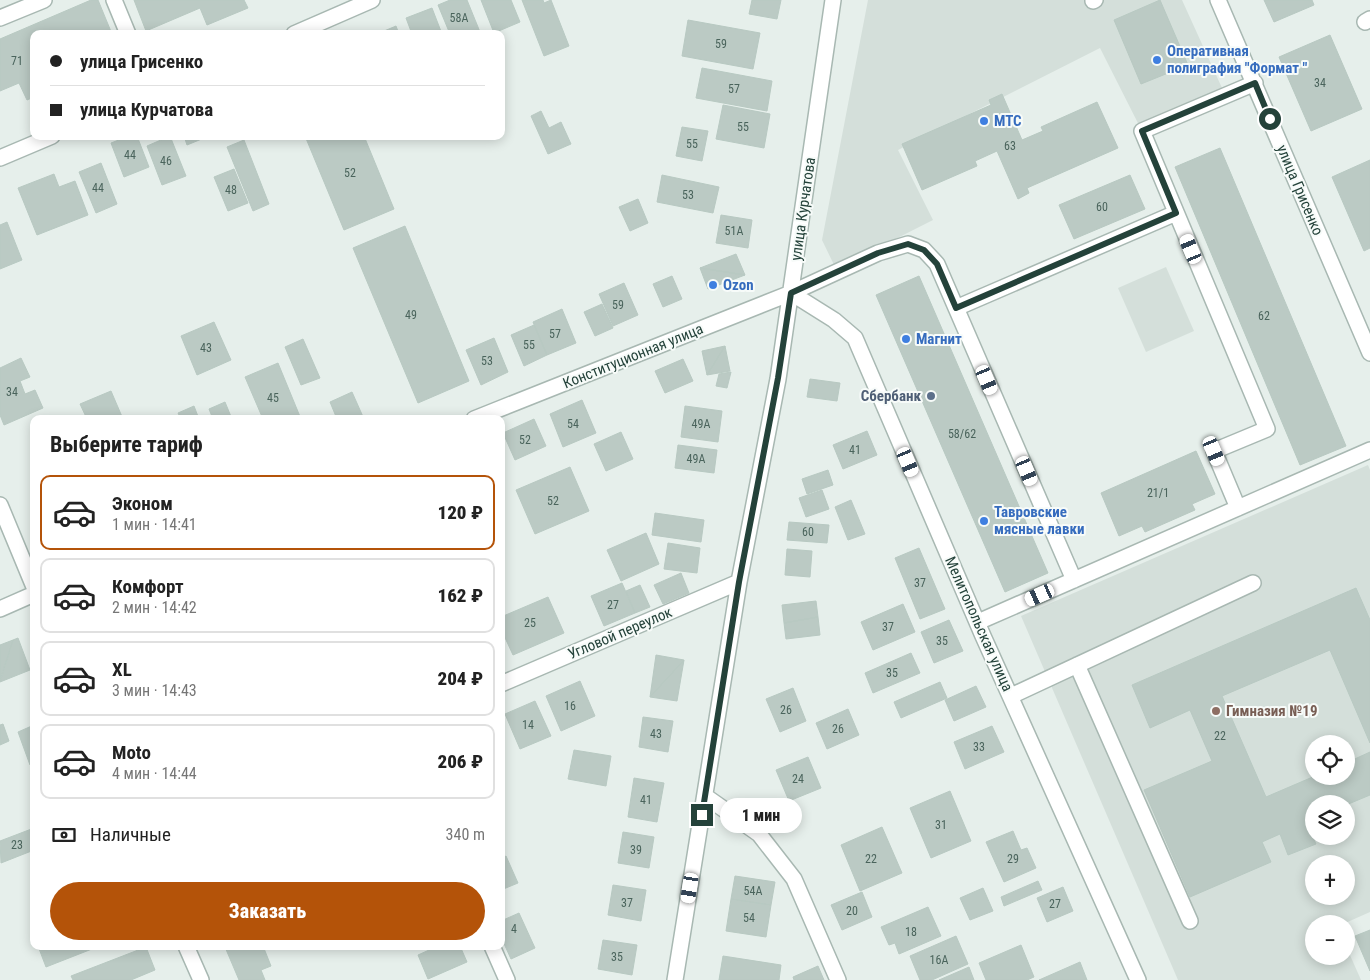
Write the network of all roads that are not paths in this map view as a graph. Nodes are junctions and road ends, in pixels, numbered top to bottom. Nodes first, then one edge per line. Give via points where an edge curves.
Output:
1 (44, 0) edge
2 (114, 0) edge
3 (372, 0) edge
4 (833, 0) edge
5 (1218, 0) edge
6 (0, 18) edge
7 (126, 30) edge
8 (303, 30) edge
9 (1255, 83) junction
10 (43, 140) edge
11 (0, 158) edge
12 (1176, 213) junction
13 (791, 293) junction
14 (956, 308) junction
15 (1370, 353) edge
16 (484, 415) edge
17 (1370, 450) edge
18 (0, 505) edge
19 (1238, 508) junction
20 (30, 577) edge
21 (1074, 580) junction
22 (739, 582) junction
23 (1253, 583) dead end
24 (30, 596) edge
25 (0, 609) edge
26 (978, 622) junction
27 (1077, 665) junction
28 (505, 682) edge
29 (1010, 696) junction
30 (705, 796) junction
31 (1190, 921) dead end
32 (188, 950) edge
33 (494, 950) edge
34 (201, 980) edge
35 (507, 980) edge
36 (675, 980) edge
37 (838, 980) edge
38 (1138, 980) edge

1 - 6 street
2 - 7 street
3 - 8 street
4 - 13 street, улица Курчатова
5 - 9 street, улица Грисенко
9 - 12 street via 1142,131
9 - 15 street, улица Грисенко
10 - 11 street
12 - 14 street
12 - 19 street via 1267,429 1214,451
13 - 14 street, Конституционная улица via 878,253 908,244 924,250 937,264
13 - 16 street, Конституционная улица
13 - 22 street, улица Курчатова
13 - 26 street, Мелитопольская улица via 834,320 855,338
14 - 21 street, Конституционная улица
17 - 19 street
18 - 20 street
19 - 21 street
21 - 26 street
22 - 28 street, Угловой переулок
22 - 30 street, улица Курчатова
23 - 27 street
24 - 25 street
26 - 29 street, Мелитопольская улица
27 - 29 street
27 - 31 street
29 - 38 street, Мелитопольская улица
30 - 36 street, улица Курчатова
30 - 37 street via 759,834 794,879
32 - 34 street
33 - 35 street

